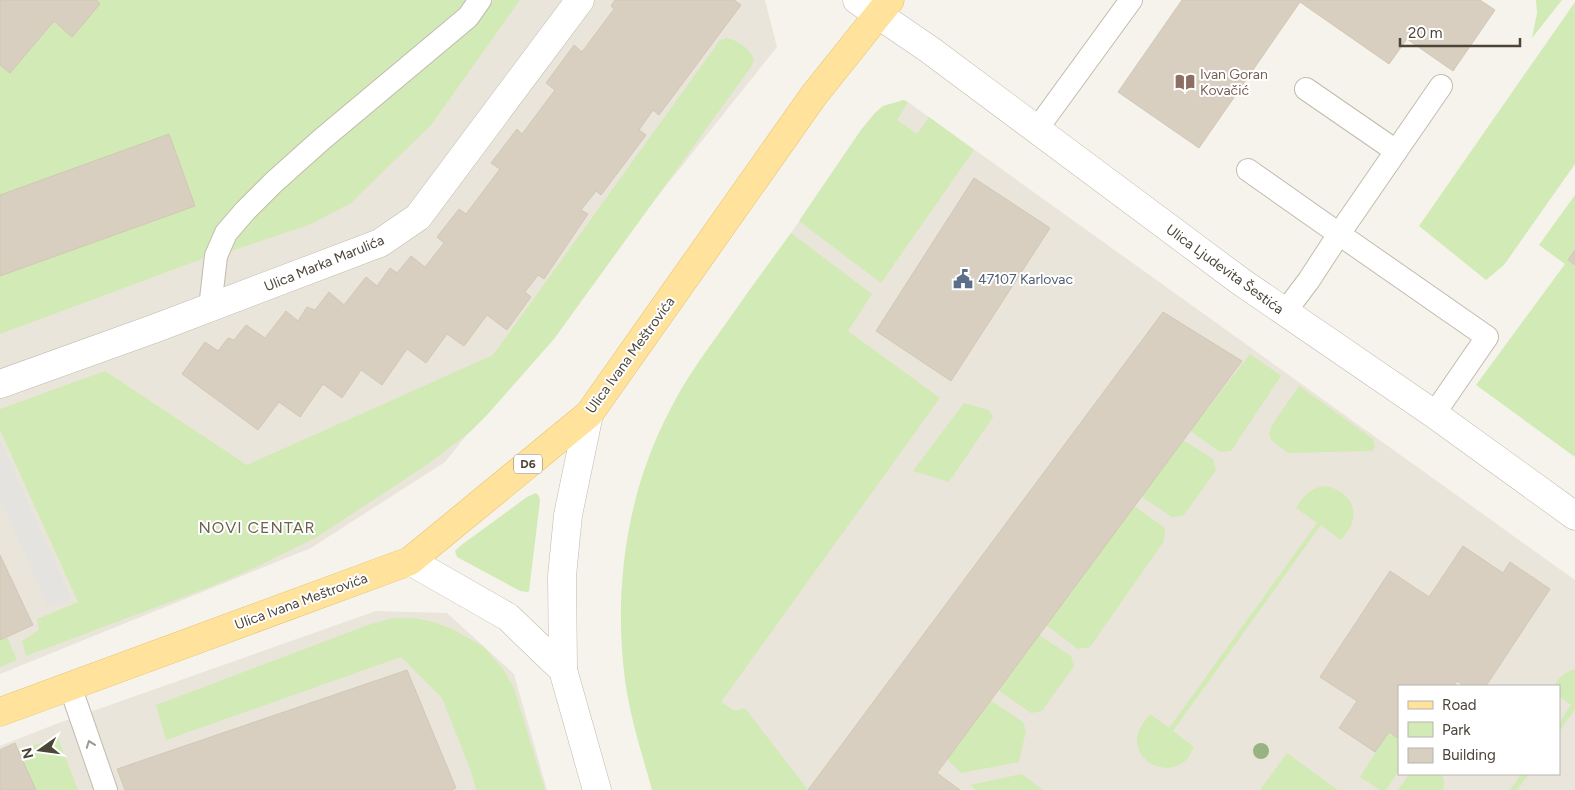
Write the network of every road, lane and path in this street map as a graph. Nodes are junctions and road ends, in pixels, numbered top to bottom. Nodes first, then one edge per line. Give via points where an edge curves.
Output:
1 (480, 0) edge
2 (580, 0) edge
3 (857, 0) edge
4 (1131, 0) edge
5 (885, 8) edge
6 (1441, 86) dead end
7 (1306, 88) dead end
8 (1037, 130) junction
9 (1396, 151) junction
10 (1248, 170) dead end
11 (1339, 234) junction
12 (210, 308) junction
13 (1285, 312) junction
14 (0, 384) edge
15 (589, 414) junction
16 (1434, 414) junction
17 (1575, 516) edge
18 (410, 561) junction
19 (563, 670) junction
20 (70, 686) junction
21 (0, 712) edge
22 (106, 790) edge
23 (597, 790) edge

1 - 12 lane via 468,18 321,140 245,211 226,233 216,256
2 - 12 street, Ulica Marka Marulića via 418,216 380,243
3 - 5 street, Ulica Ljudevita Šestića
4 - 8 lane
5 - 8 street, Ulica Ljudevita Šestića via 930,50
5 - 15 main road, Ulica Ivana Meštrovića / D6 via 814,95
6 - 9 lane
7 - 9 lane
8 - 13 street, Ulica Ljudevita Šestića
9 - 11 lane
10 - 11 lane
11 - 13 lane
11 - 16 lane via 1488,337
12 - 14 street, Ulica Marka Marulića
13 - 16 street, Ulica Ljudevita Šestića
15 - 18 main road, Ulica Ivana Meštrovića / D6
15 - 19 street via 568,515 562,576
16 - 17 street, Ulica Ljudevita Šestića
18 - 19 street via 508,617
18 - 20 main road, Ulica Ivana Meštrovića / D6
19 - 23 street
20 - 21 main road, Ulica Ivana Meštrovića / D6
22 -> 20 lane

